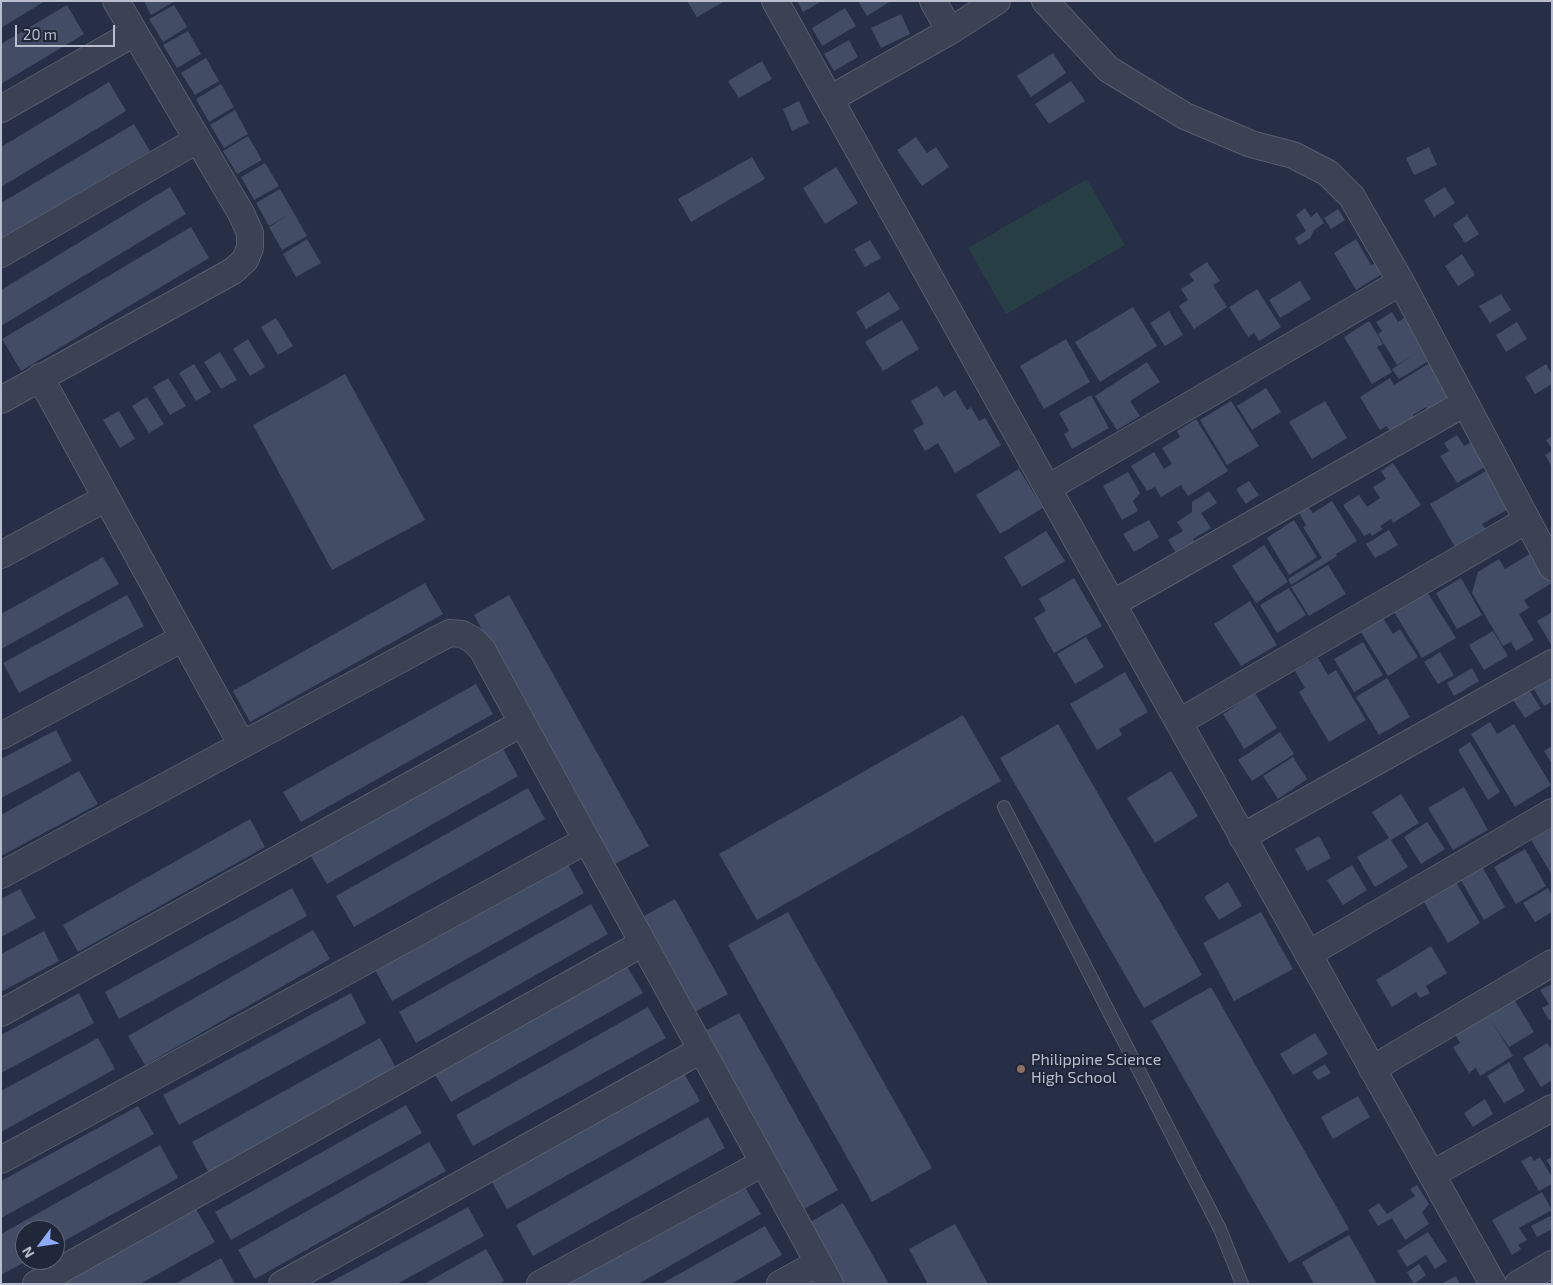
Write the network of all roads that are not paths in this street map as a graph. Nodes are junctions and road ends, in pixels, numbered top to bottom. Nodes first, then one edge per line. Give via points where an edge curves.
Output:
1 (116, 1) edge
2 (775, 1) edge
3 (933, 1) edge
4 (997, 1) edge
5 (1045, 1) edge
6 (950, 31) junction
7 (134, 33) junction
8 (830, 99) junction
9 (1, 109) edge
10 (198, 140) junction
11 (1, 254) edge
12 (1401, 282) junction
13 (40, 377) junction
14 (1, 400) edge
15 (1465, 403) junction
16 (1048, 488) junction
17 (106, 498) junction
18 (1527, 520) junction
19 (1, 556) edge
20 (1552, 567) edge
21 (1112, 604) junction
22 (184, 638) junction
23 (1552, 663) edge
24 (1178, 722) junction
25 (522, 723) junction
26 (1, 736) edge
27 (242, 745) junction
28 (1004, 807) dead end
29 (1552, 812) edge
30 (1242, 837) junction
31 (587, 840) junction
32 (1, 875) edge
33 (643, 943) junction
34 (1308, 954) junction
35 (1552, 963) edge
36 (1, 1013) edge
37 (701, 1050) junction
38 (1372, 1069) junction
39 (1552, 1108) edge
40 (1, 1160) edge
41 (763, 1163) junction
42 (1432, 1174) junction
43 (1552, 1264) edge
44 (824, 1273) edge
45 (36, 1284) edge
46 (282, 1284) edge
47 (540, 1284) edge
48 (780, 1284) edge
49 (1242, 1284) edge
50 (1493, 1284) edge
51 (1518, 1284) edge

1 - 7 street
2 - 8 street
3 - 6 street
4 - 6 street
5 - 12 street via 1108,70 1184,116 1250,144 1293,155 1328,174 1352,197
6 - 8 street
7 - 9 street
7 - 10 street
8 - 16 street
10 - 11 street
10 - 13 street via 250,233 246,260 233,271
12 - 15 street
12 - 16 street
13 - 14 street
13 - 17 street
15 - 18 street
15 - 21 street
16 - 21 street
17 - 19 street
17 - 22 street
18 - 20 street
18 - 24 street
21 - 24 street
22 - 26 street
22 - 27 street
23 - 30 street
24 - 30 street
25 - 27 street via 482,649 462,634 450,633
25 - 31 street
25 - 36 street
27 - 32 street
28 - 49 lane via 1220,1229
29 - 34 street
30 - 34 street
31 - 33 street
31 - 40 street
33 - 37 street
33 - 45 street
34 - 38 street
35 - 38 street
37 - 41 street
37 - 46 street
38 - 42 street
39 - 42 street
41 - 44 street
41 - 47 street
42 - 50 street
43 - 51 street
44 - 48 street

